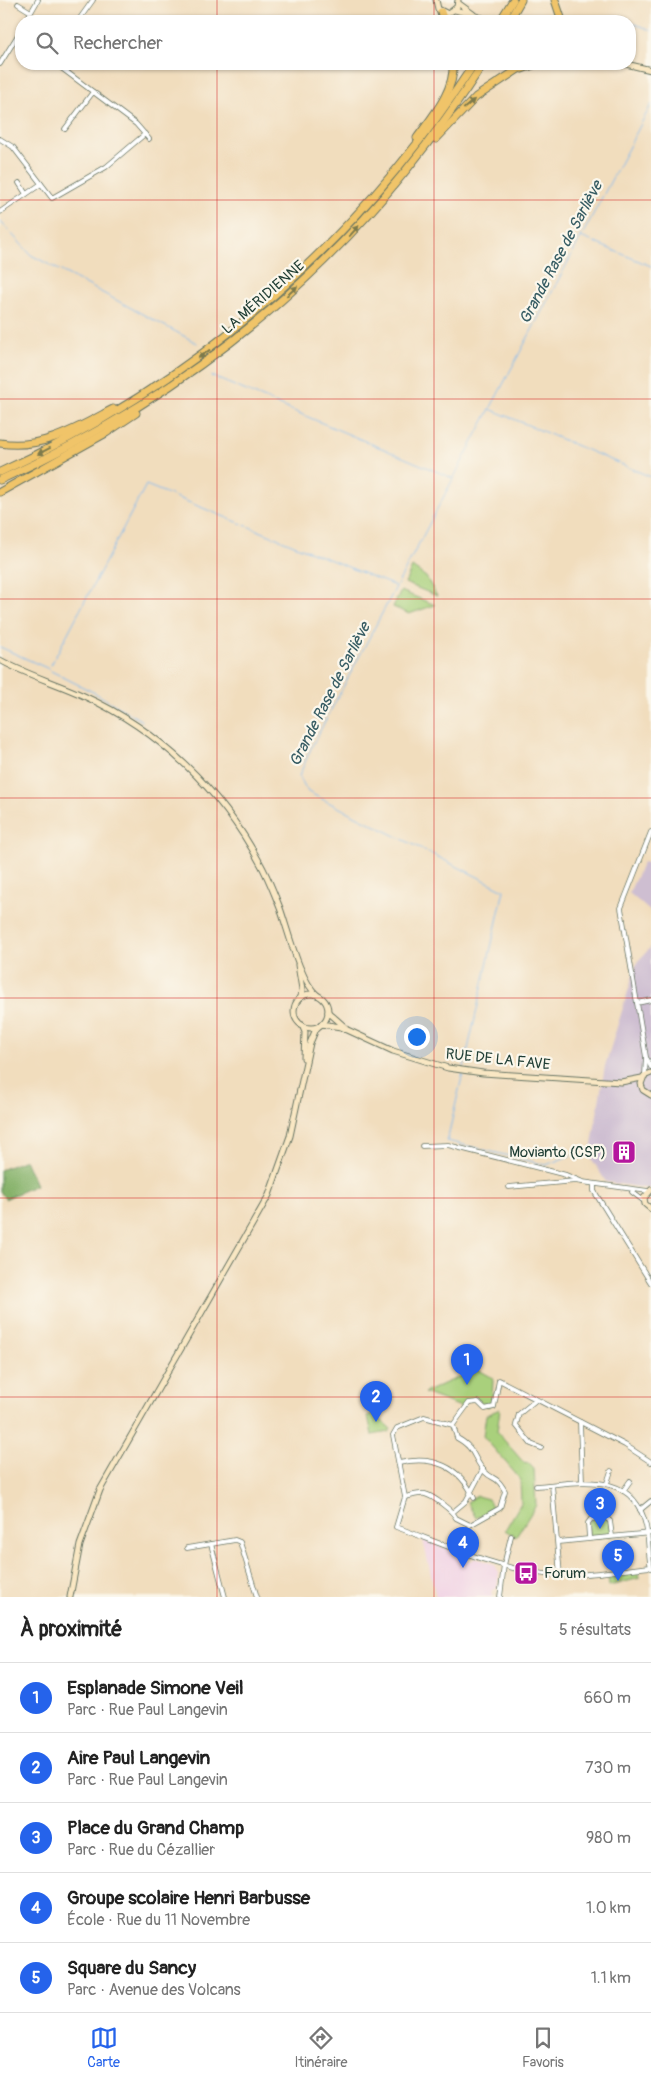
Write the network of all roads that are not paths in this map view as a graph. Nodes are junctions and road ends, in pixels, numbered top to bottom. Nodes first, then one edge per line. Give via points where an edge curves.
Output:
1 (38, 0) edge
2 (93, 0) edge
3 (436, 0) edge
4 (513, 0) edge
5 (521, 0) edge
6 (555, 0) edge
7 (458, 2) edge
8 (18, 4) dead end
9 (454, 10) junction
10 (31, 12) junction
11 (441, 12) junction
12 (29, 15) edge
13 (82, 15) edge
14 (442, 15) edge
15 (475, 15) joint
16 (504, 15) edge
17 (512, 15) edge
18 (560, 15) edge
19 (15, 43) edge
20 (0, 64) edge
21 (636, 66) edge
22 (64, 70) edge
23 (452, 70) edge
24 (470, 70) edge
25 (478, 70) edge
26 (516, 70) edge
27 (522, 70) edge
28 (651, 70) edge
29 (500, 80) junction
30 (93, 92) junction
31 (65, 129) dead end
32 (145, 134) junction
33 (0, 139) edge
34 (149, 139) dead end
35 (414, 161) junction
36 (18, 183) dead end
37 (41, 184) junction
38 (384, 186) junction
39 (26, 194) junction
40 (0, 212) edge
41 (162, 384) junction
42 (170, 388) junction
43 (0, 443) edge
44 (0, 472) edge
45 (0, 480) edge
46 (0, 492) edge
47 (0, 660) edge
48 (651, 832) edge
49 (292, 943) junction
50 (317, 995) junction
51 (301, 997) junction
52 (651, 1000) edge
53 (637, 1003) junction
54 (328, 1012) junction
55 (301, 1025) junction
56 (321, 1025) junction
57 (376, 1044) junction
58 (646, 1057) junction
59 (651, 1067) edge
60 (303, 1071) junction
61 (646, 1075) edge
62 (621, 1082) junction
63 (642, 1088) junction
64 (651, 1095) edge
65 (422, 1146) dead end
66 (583, 1182) junction
67 (594, 1186) junction
68 (509, 1187) dead end
69 (628, 1189) junction
70 (650, 1190) edge
71 (644, 1201) junction
72 (651, 1209) edge
73 (651, 1283) edge
74 (536, 1400) junction
75 (580, 1422) junction
76 (453, 1425) junction
77 (541, 1448) dead end
78 (651, 1462) edge
79 (399, 1463) junction
80 (484, 1469) junction
81 (611, 1471) dead end
82 (630, 1481) dead end
83 (582, 1482) junction
84 (608, 1483) junction
85 (552, 1485) junction
86 (536, 1486) dead end
87 (470, 1490) junction
88 (623, 1491) junction
89 (406, 1497) junction
90 (474, 1498) dead end
91 (651, 1501) edge
92 (640, 1510) junction
93 (453, 1512) junction
94 (649, 1534) edge
95 (511, 1536) dead end
96 (612, 1536) junction
97 (589, 1538) junction
98 (558, 1542) junction
99 (211, 1544) junction
100 (187, 1548) dead end
101 (504, 1565) junction
102 (651, 1568) edge
103 (560, 1575) junction
104 (70, 1597) edge
105 (226, 1597) edge
106 (257, 1597) edge
107 (500, 1597) edge

1 - 10 street
2 - 13 street
3 - 11 main road
4 - 16 highway
5 - 17 highway
6 - 18 highway
7 - 9 main road
7 - 15 main road
8 - 10 street
9 - 11 main road via 448,14
9 - 15 main road
10 - 12 street
11 - 14 highway
19 - 20 street
21 - 28 main road
22 - 30 street
23 - 38 highway via 451,83 443,99
24 - 38 highway, LA MÉRIDIENNE via 423,138
25 - 35 highway, LA MÉRIDIENNE
26 - 29 highway
27 - 29 highway
35 -> 29 highway via 462,110
30 - 31 street
30 - 32 street
32 - 34 street
32 - 37 street via 106,167 52,198
33 - 37 street via 12,147
42 -> 35 highway, LA MÉRIDIENNE via 217,355 296,288 347,238
36 - 39 street
37 - 39 street
38 -> 41 highway, LA MÉRIDIENNE via 344,230 274,297
39 - 40 street
41 - 43 highway via 52,439 23,444
41 -> 44 highway, LA MÉRIDIENNE via 82,432
42 - 45 highway, LA MÉRIDIENNE via 84,439
42 - 46 highway via 106,433
47 - 49 main road via 106,707 146,732 183,762 217,799 246,840 270,884
48 - 53 street via 622,908
49 - 50 main road via 307,982
49 - 51 main road
50 - 51 main road
50 - 54 main road via 325,1001
51 - 55 main road via 294,1011
52 - 53 street
53 - 58 street
54 - 56 main road
54 - 57 main road, RUE DE LA FAVE via 342,1025
55 - 56 main road via 311,1028
55 - 60 main road via 305,1032
56 - 57 main road, RUE DE LA FAVE via 341,1027
56 - 60 main road via 310,1043
57 - 62 main road, RUE DE LA FAVE via 429,1063 469,1071
58 - 59 street
58 - 61 street
60 - 104 main road via 288,1143 269,1195 100,1490 80,1544
61 - 62 main road, RUE DE LA FAVE
61 - 63 main road
62 - 63 main road, RUE DE LA FAVE
63 - 64 main road
65 - 66 street via 448,1145
66 - 67 street
66 - 68 street
67 - 69 street
67 - 73 street via 594,1191
69 - 70 street
69 - 71 street
70 - 71 main road
71 - 72 main road
74 - 75 street
74 - 76 street via 499,1380 494,1407 488,1410 478,1402 469,1404
74 - 77 street via 518,1414 516,1425 531,1444
75 - 78 street via 626,1445
75 - 83 street
76 - 79 street via 424,1416 397,1428 393,1434
76 - 80 street via 457,1438 469,1445
79 - 87 street via 430,1460 452,1469
79 - 89 street
80 - 87 street
80 - 93 street via 497,1478 505,1491 500,1508 470,1525 456,1518
81 - 84 street
82 - 88 street
83 - 84 street
83 - 85 street
84 - 88 street
85 - 86 street
85 - 98 street
87 - 90 street
87 - 93 street via 466,1501
88 - 92 street
89 - 93 street via 424,1494
89 - 101 street via 396,1527
91 - 92 street
92 - 94 street
94 - 96 street
94 - 102 street
95 - 101 street
96 - 97 street
96 - 97 street via 610,1521 606,1518 591,1519 588,1522
97 - 98 street
98 - 103 street
99 - 100 street
99 - 105 street
99 - 106 street via 235,1540 241,1544
101 - 103 street
101 - 107 street
102 - 103 street

